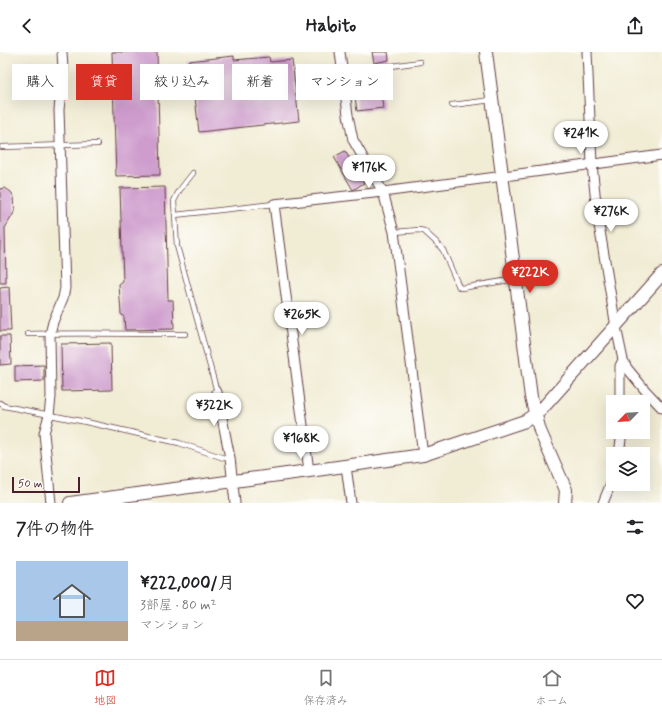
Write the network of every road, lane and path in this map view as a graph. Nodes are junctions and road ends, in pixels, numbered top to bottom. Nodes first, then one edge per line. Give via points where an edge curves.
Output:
1 (62, 52) edge
2 (340, 52) edge
3 (486, 52) edge
4 (587, 52) edge
5 (420, 62) dead end
6 (341, 64) edge
7 (393, 66) edge
8 (346, 100) edge
9 (493, 100) junction
10 (452, 105) dead end
11 (98, 144) dead end
12 (60, 145) junction
13 (2, 147) dead end
14 (662, 155) edge
15 (592, 164) junction
16 (193, 173) dead end
17 (503, 177) junction
18 (383, 192) junction
19 (274, 204) junction
20 (175, 214) junction
21 (394, 232) junction
22 (662, 274) edge
23 (516, 279) junction
24 (616, 327) junction
25 (28, 334) dead end
26 (50, 334) junction
27 (185, 334) dead end
28 (623, 360) junction
29 (217, 392) joint
30 (620, 395) edge
31 (0, 403) edge
32 (662, 408) edge
33 (49, 415) junction
34 (535, 415) junction
35 (423, 455) junction
36 (230, 458) junction
37 (346, 466) junction
38 (309, 472) junction
39 (232, 481) junction
40 (608, 491) edge
41 (120, 500) edge
42 (51, 503) edge
43 (70, 503) edge
44 (235, 503) edge
45 (351, 503) edge
46 (565, 503) edge
47 (603, 503) edge

1 - 12 street
2 - 6 street
3 - 9 street
4 - 15 street
5 - 7 lane
8 - 18 street via 353,140
9 - 10 lane
9 - 17 street
11 - 12 lane
12 - 13 lane
12 - 26 street via 65,288
14 - 15 street
15 - 17 street
15 - 24 street via 597,213
16 - 20 lane via 174,201
17 - 18 street
17 - 23 street
18 - 19 street
18 - 21 street
19 - 20 lane
19 - 38 street
20 - 29 lane via 177,246
21 - 23 lane via 424,231 444,250 458,287
21 - 35 street
22 - 24 street
23 - 34 street
24 - 28 street
24 - 34 street
25 - 26 lane
26 - 27 lane
26 - 33 street
28 - 30 street via 620,366
28 - 32 street
29 - 36 street
31 - 33 lane
33 - 36 lane via 179,443
33 - 42 street via 44,433
34 - 35 street via 525,421
34 - 46 street via 566,490
35 - 37 street
36 - 39 street
37 - 38 street
37 - 45 street
38 - 39 street
39 - 41 street
39 - 44 street
40 - 47 street
41 - 43 street

